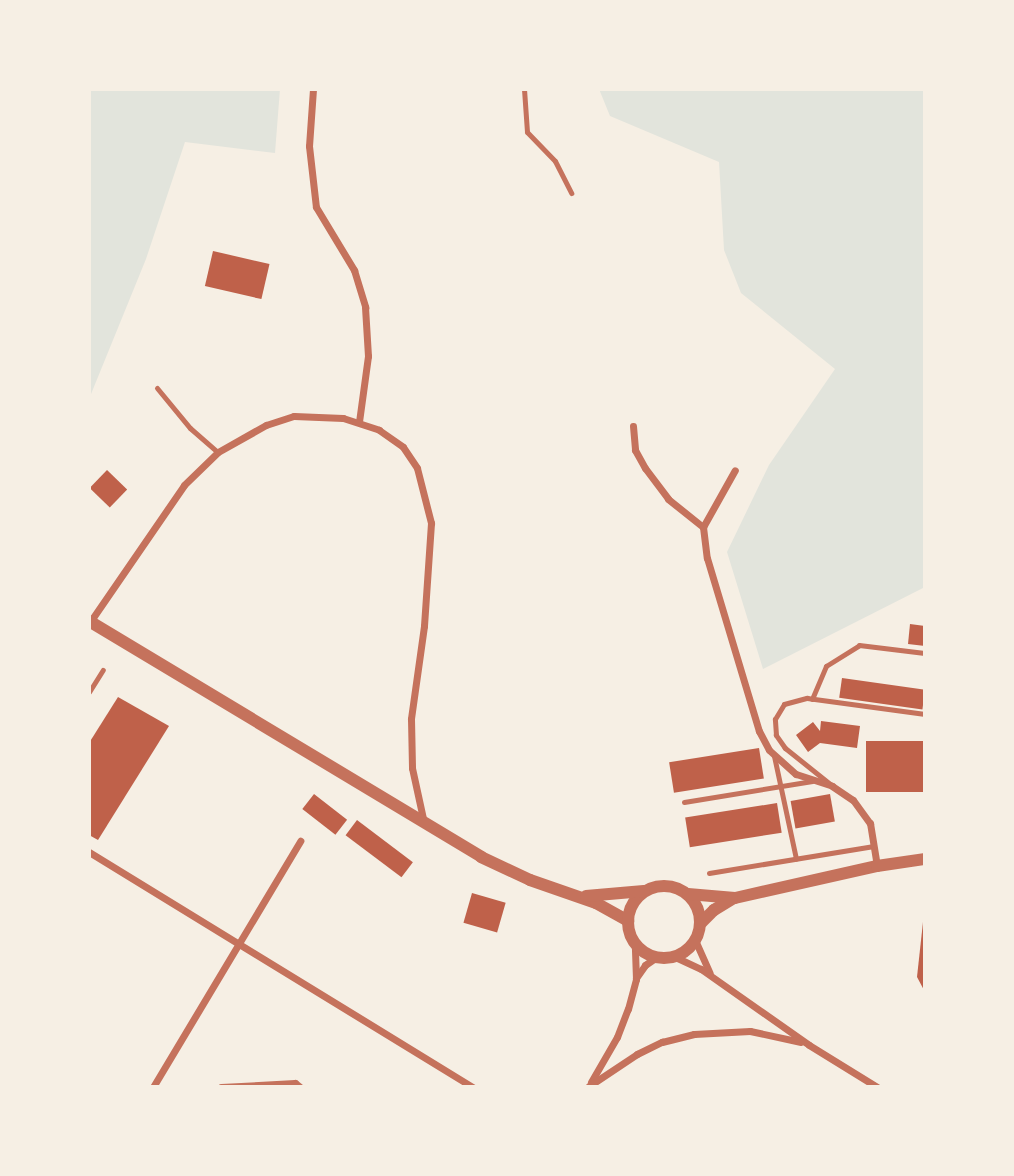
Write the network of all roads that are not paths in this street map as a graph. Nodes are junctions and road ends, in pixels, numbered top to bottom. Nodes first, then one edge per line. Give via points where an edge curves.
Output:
1 (313, 89) edge
2 (524, 89) edge
3 (571, 193) dead end
4 (157, 388) dead end
5 (359, 422) junction
6 (633, 426) dead end
7 (218, 452) junction
8 (735, 470) dead end
9 (702, 527) junction
10 (89, 621) edge
11 (925, 653) edge
12 (103, 670) dead end
13 (89, 692) edge
14 (812, 699) junction
15 (925, 714) edge
16 (774, 756) junction
17 (812, 780) junction
18 (781, 786) junction
19 (832, 786) junction
20 (684, 803) dead end
21 (424, 825) junction
22 (300, 841) dead end
23 (874, 846) junction
24 (89, 852) edge
25 (796, 859) junction
26 (925, 859) edge
27 (877, 866) junction
28 (709, 873) dead end
29 (644, 891) junction
30 (688, 894) junction
31 (579, 896) junction
32 (736, 898) junction
33 (628, 921) junction
34 (700, 924) junction
35 (695, 940) junction
36 (239, 943) junction
37 (635, 943) junction
38 (673, 956) junction
39 (657, 957) junction
40 (636, 979) junction
41 (715, 979) junction
42 (809, 1045) junction
43 (589, 1086) edge
44 (153, 1087) edge
45 (221, 1087) edge
46 (300, 1087) edge
47 (473, 1087) edge
48 (877, 1087) edge

1 - 5 street via 309,146 316,207 354,270 365,307 368,356
2 - 3 lane via 527,132 555,161
4 - 7 lane via 190,428
5 - 7 street via 295,416 266,425
5 - 21 street via 402,447 417,468 429,507 431,558 410,746
6 - 9 street via 635,450 645,468 668,499
7 - 10 street via 184,485
8 - 9 street
9 - 16 street via 707,558 759,731
10 - 21 street
11 - 14 lane via 859,645 826,666
12 - 13 lane
14 - 15 lane
14 - 19 lane via 796,699 781,707 775,732 785,747
16 - 17 street
16 - 18 lane
17 - 18 lane
17 - 19 street
18 - 20 lane
18 - 25 lane
19 - 23 street via 866,815
21 - 31 street via 502,868
22 - 36 street
23 - 25 lane
23 - 27 street
24 - 36 street
25 - 28 lane
26 - 27 street
27 - 32 street
29 - 30 street via 669,886
29 - 31 street
29 - 33 street via 632,904
30 - 32 street
30 - 34 street
31 - 33 street
32 - 34 street
33 - 37 street
34 - 35 street
35 - 38 street
35 - 41 street
36 - 44 street
36 - 47 street
37 - 39 street
37 - 40 street
38 - 39 street
38 - 41 street
39 - 40 street
40 - 43 street via 622,1027
41 - 42 street
42 - 43 street via 763,1032 708,1031 656,1045
42 - 48 street
45 - 46 street via 295,1083

